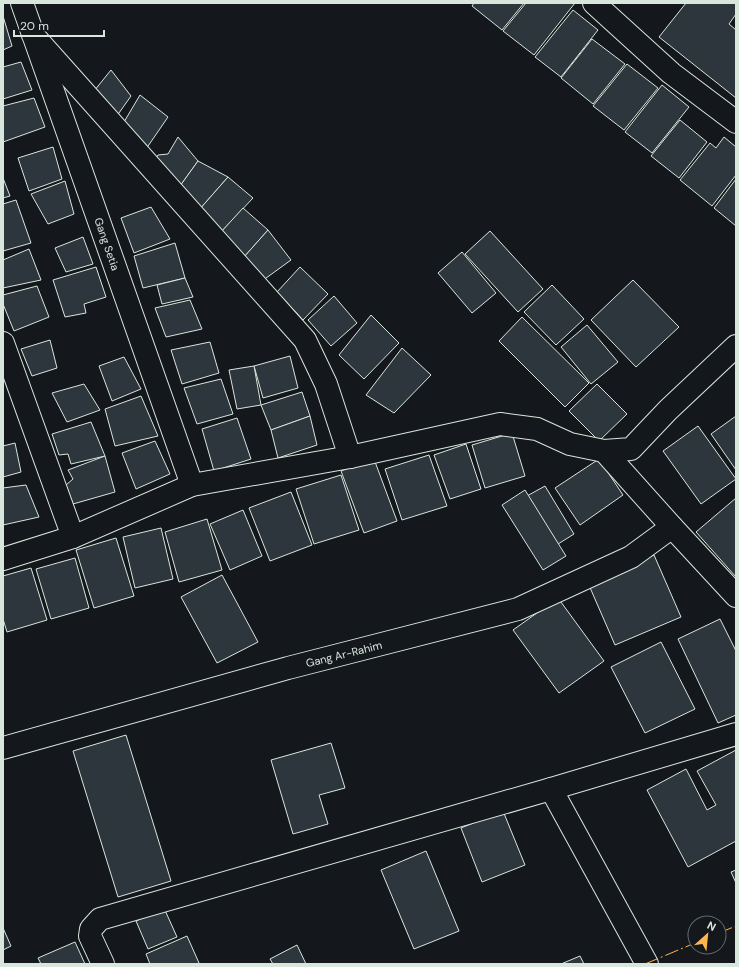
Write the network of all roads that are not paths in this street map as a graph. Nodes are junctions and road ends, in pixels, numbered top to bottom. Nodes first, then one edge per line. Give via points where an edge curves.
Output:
1 (22, 3) edge
2 (594, 3) edge
3 (33, 35) junction
4 (736, 122) edge
5 (3, 342) edge
6 (736, 346) edge
7 (604, 451) junction
8 (350, 457) junction
9 (192, 485) junction
10 (672, 527) junction
11 (73, 537) junction
12 (3, 559) edge
13 (736, 596) edge
14 (736, 734) edge
15 (3, 748) edge
16 (551, 789) junction
17 (103, 964) edge
18 (647, 964) edge

1 - 3 street, Gang Setia
2 - 4 street via 671,73
3 - 8 street via 305,340 326,384
3 - 9 street, Gang Setia
5 - 11 street
6 - 7 street via 631,449
7 - 8 street via 570,444 537,429 500,424
7 - 10 street
8 - 9 street
9 - 11 street
10 - 13 street
10 - 15 street, Gang Ar-Rahim via 631,557 518,609 288,668
11 - 12 street
14 - 16 street
16 - 17 street via 100,919 91,929 90,936
16 - 18 street

